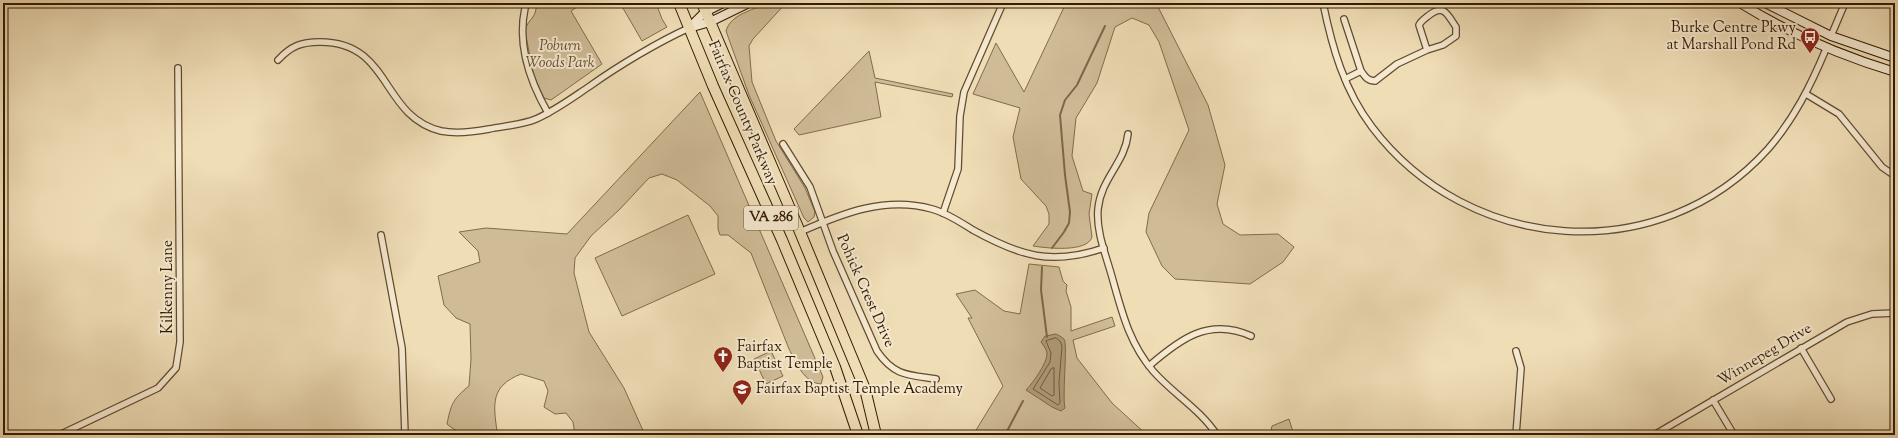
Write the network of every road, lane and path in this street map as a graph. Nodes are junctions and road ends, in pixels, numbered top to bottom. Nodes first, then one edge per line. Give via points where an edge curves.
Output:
1 (679, 3) edge
2 (723, 3) edge
3 (749, 3) edge
4 (1003, 3) edge
5 (1323, 3) edge
6 (1740, 3) edge
7 (1764, 3) edge
8 (1845, 3) edge
9 (525, 8) dead end
10 (704, 8) edge
11 (1344, 19) dead end
12 (710, 22) junction
13 (689, 28) junction
14 (1831, 36) junction
15 (1826, 48) junction
16 (1427, 50) junction
17 (1895, 58) edge
18 (278, 60) dead end
19 (178, 68) dead end
20 (1361, 71) junction
21 (1895, 72) edge
22 (1345, 79) junction
23 (1806, 94) junction
24 (548, 113) junction
25 (1128, 134) dead end
26 (783, 144) dead end
27 (1895, 176) edge
28 (943, 213) junction
29 (822, 222) junction
30 (800, 232) junction
31 (381, 236) dead end
32 (1104, 248) junction
33 (1895, 313) edge
34 (1252, 336) dead end
35 (1801, 348) junction
36 (1516, 351) dead end
37 (1149, 366) junction
38 (936, 379) dead end
39 (1831, 399) dead end
40 (1713, 400) junction
41 (59, 435) edge
42 (405, 435) edge
43 (858, 435) edge
44 (876, 435) edge
45 (1217, 435) edge
46 (1516, 435) edge
47 (1654, 435) edge
48 (1734, 435) edge

1 - 13 highway, Fairfax County Parkway / VA 286
2 - 10 main road
3 - 12 main road
4 - 28 street via 964,92 960,116 958,168
5 - 22 street via 1329,35
6 - 15 main road via 1768,20
7 - 14 main road
8 - 14 street
9 - 24 street via 522,31 526,63 532,82
10 - 12 highway, Fairfax County Parkway / VA 286
10 - 13 main road
11 - 20 street
12 - 13 main road
12 - 30 highway, Fairfax County Parkway / VA 286
13 - 24 street via 611,72
13 - 43 highway, Fairfax County Parkway / VA 286 via 782,240 832,361
14 - 15 main road
14 - 17 main road
15 - 21 main road
15 - 23 street
16 - 16 street via 1419,25 1440,9 1456,27 1456,36 1443,45
16 - 20 street via 1397,64 1375,81 1365,78
18 - 24 street via 288,49 306,43 329,42 349,47 375,66 408,114 428,126 444,131 476,131 535,120
19 - 41 street, Kilkenny Lane via 180,342 176,368 158,388
20 - 22 street
22 - 23 street via 1361,111 1382,140 1427,182 1471,208 1513,224 1566,231 1606,230 1644,223 1674,213 1714,193 1767,150 1788,124
23 - 27 street via 1839,114 1882,167
25 - 32 street via 1125,150 1105,182 1099,200 1098,223
26 - 29 street, Pohick Crest Drive via 810,187
28 - 29 street via 913,205 888,204 856,210
28 - 32 street via 1006,247 1030,255 1068,257
29 - 30 street
29 - 38 street, Pohick Crest Drive via 869,334 886,363 906,374
30 - 44 highway, Fairfax County Parkway / VA 286 via 864,390
31 - 42 street via 402,348
32 - 37 street via 1126,327
33 - 35 street, Winnepeg Drive via 1855,318
34 - 37 street via 1228,328 1199,332 1167,350
35 - 39 street
35 - 40 street, Winnepeg Drive
36 - 46 street via 1521,368
37 - 45 street via 1197,411
40 - 47 street, Winnepeg Drive
40 - 48 street

